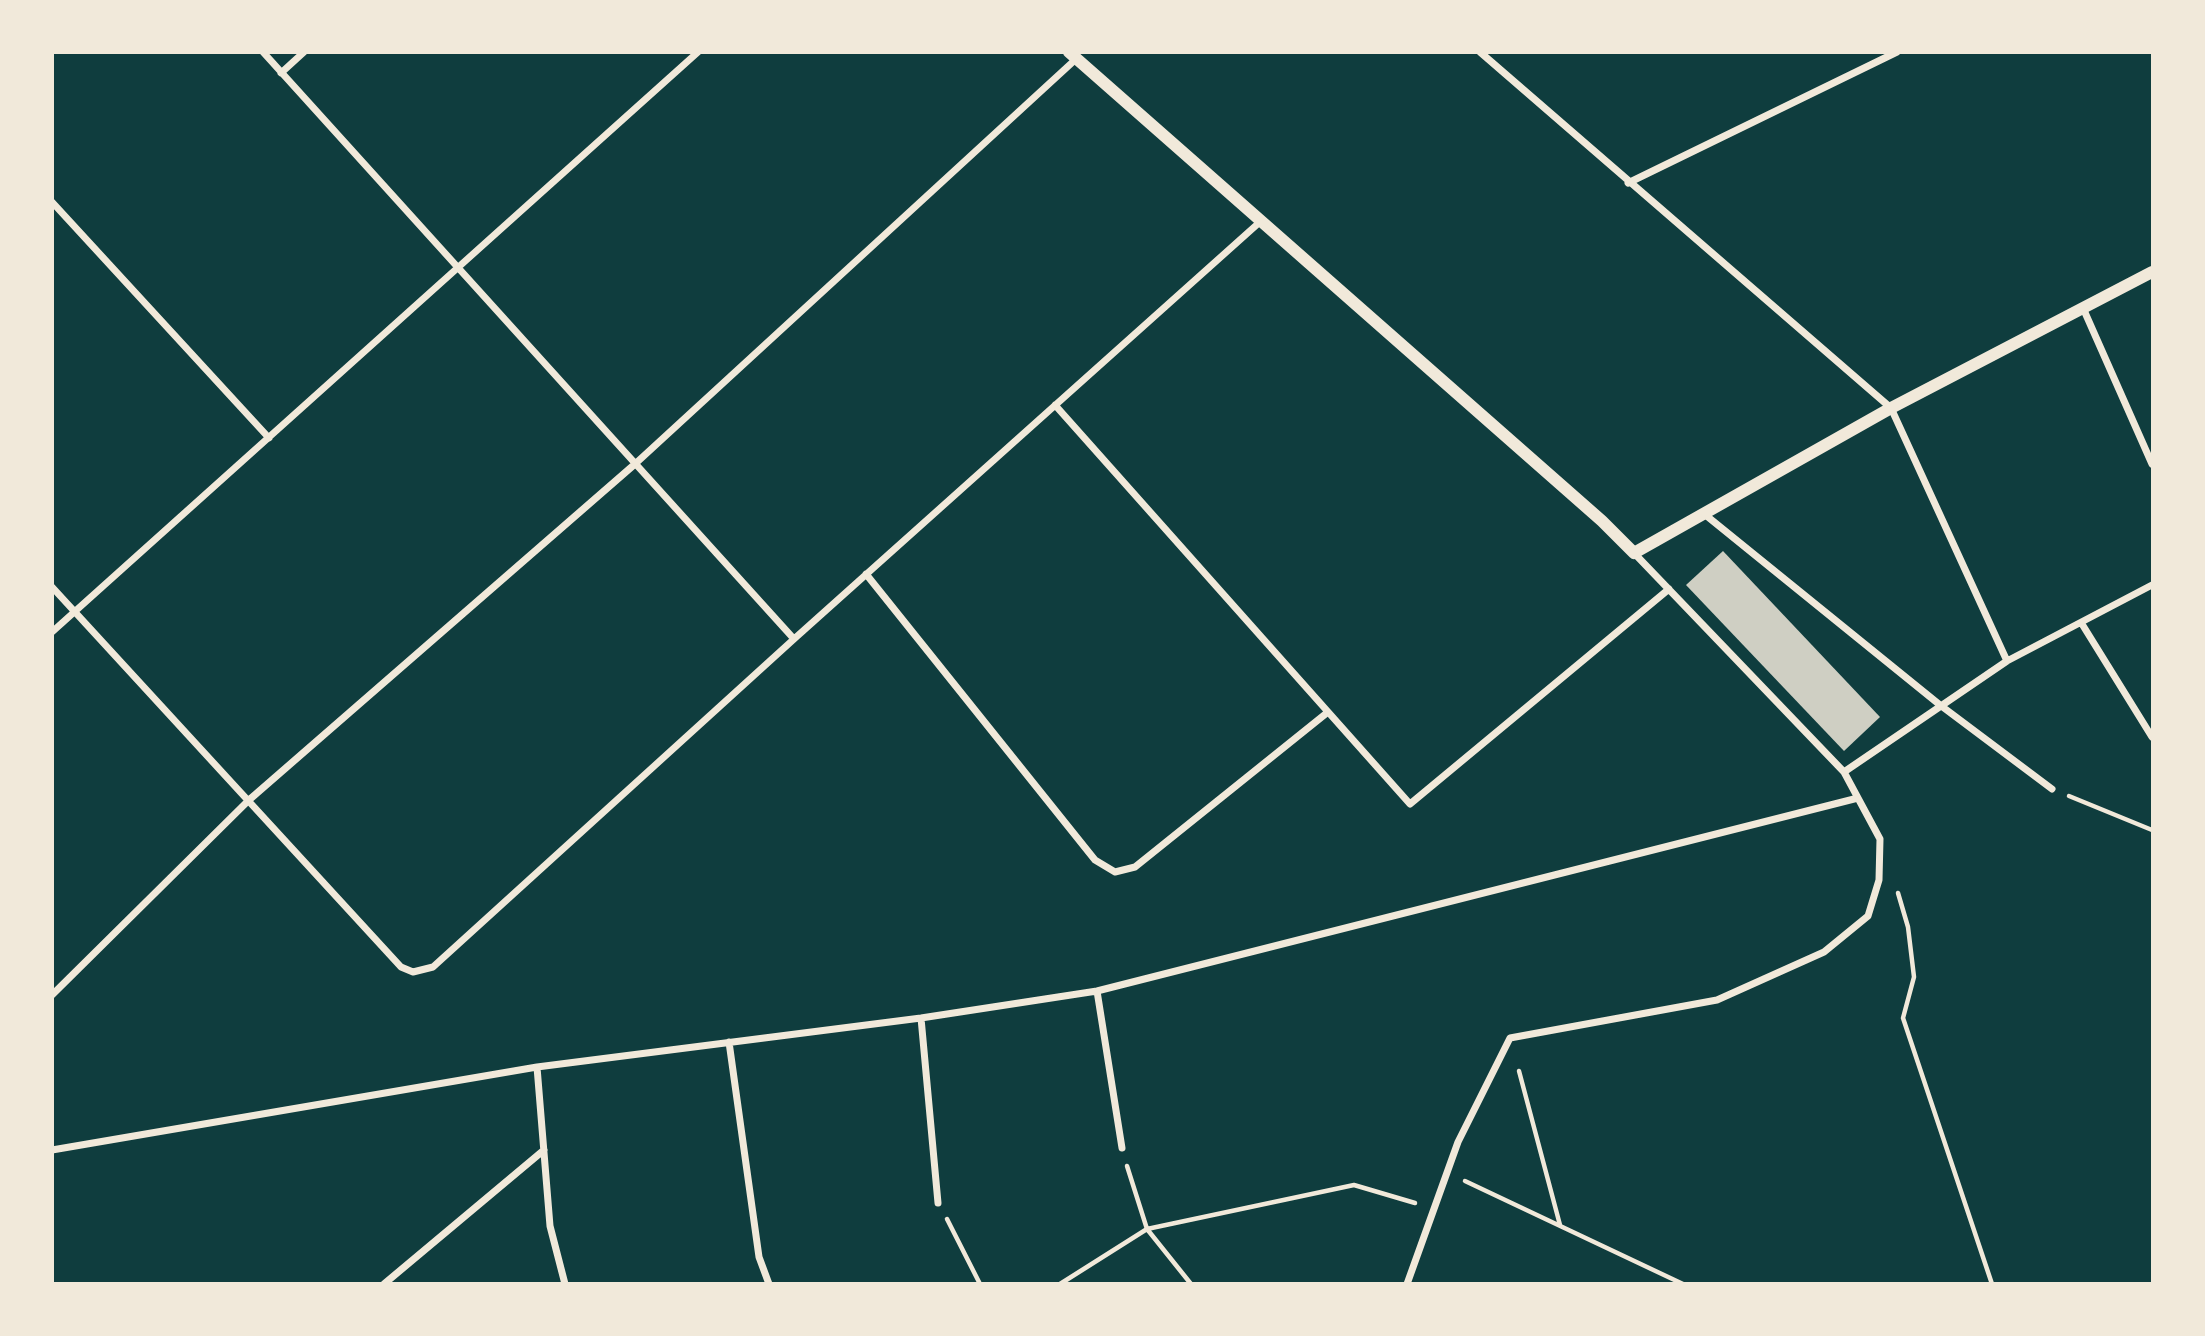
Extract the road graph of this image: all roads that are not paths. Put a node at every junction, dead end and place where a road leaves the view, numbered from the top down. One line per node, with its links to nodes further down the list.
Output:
1 (262, 52): 7 (street)
2 (304, 52): 7 (street)
3 (698, 52): 11 (street)
4 (1480, 52): 8 (street)
5 (1897, 52): 8 (street)
6 (1072, 56): 10 (street); 17 (street)
7 (281, 73): 11 (street)
8 (1628, 183): 15 (street)
9 (52, 202): 16 (street)
10 (1261, 222): 14 (street); 20 (street)
11 (458, 268): 16 (street); 17 (street)
12 (2152, 272): 13 (street)
13 (2083, 308): 15 (street); 18 (street)
14 (1055, 405): 21 (street); 31 (street)
15 (1891, 408): 19 (street); 29 (street)
16 (269, 438): 25 (street)
17 (635, 464): 28 (street); 36 (street)
18 (2152, 464)
19 (1703, 513): 20 (street); 30 (street)
20 (1634, 553): 24 (street)
21 (866, 574): 28 (street); 31 (street)
22 (2152, 585): 26 (street)
23 (52, 587): 25 (street)
24 (1669, 589): 31 (street); 33 (street)
25 (75, 612): 27 (street); 36 (street)
26 (2082, 624): 29 (street); 32 (street)
27 (52, 632)
28 (794, 639): 36 (street)
29 (2007, 661): 30 (street)
30 (1940, 705): 33 (street); 34 (street)
31 (1328, 712)
32 (2152, 737)
33 (1844, 772): 35 (street)
34 (2052, 789)
35 (1858, 798): 37 (street); 49 (street)
36 (249, 800): 38 (street)
37 (1097, 990): 39 (street); 42 (street)
38 (52, 995)
39 (922, 1018): 40 (street); 45 (street)
40 (729, 1042): 41 (street); 48 (street)
41 (537, 1067): 43 (street); 44 (street)
42 (1122, 1149)
43 (52, 1150)
44 (544, 1150): 46 (street); 47 (street)
45 (938, 1203)
46 (384, 1283)
47 (565, 1283)
48 (769, 1283)
49 (1407, 1283)

